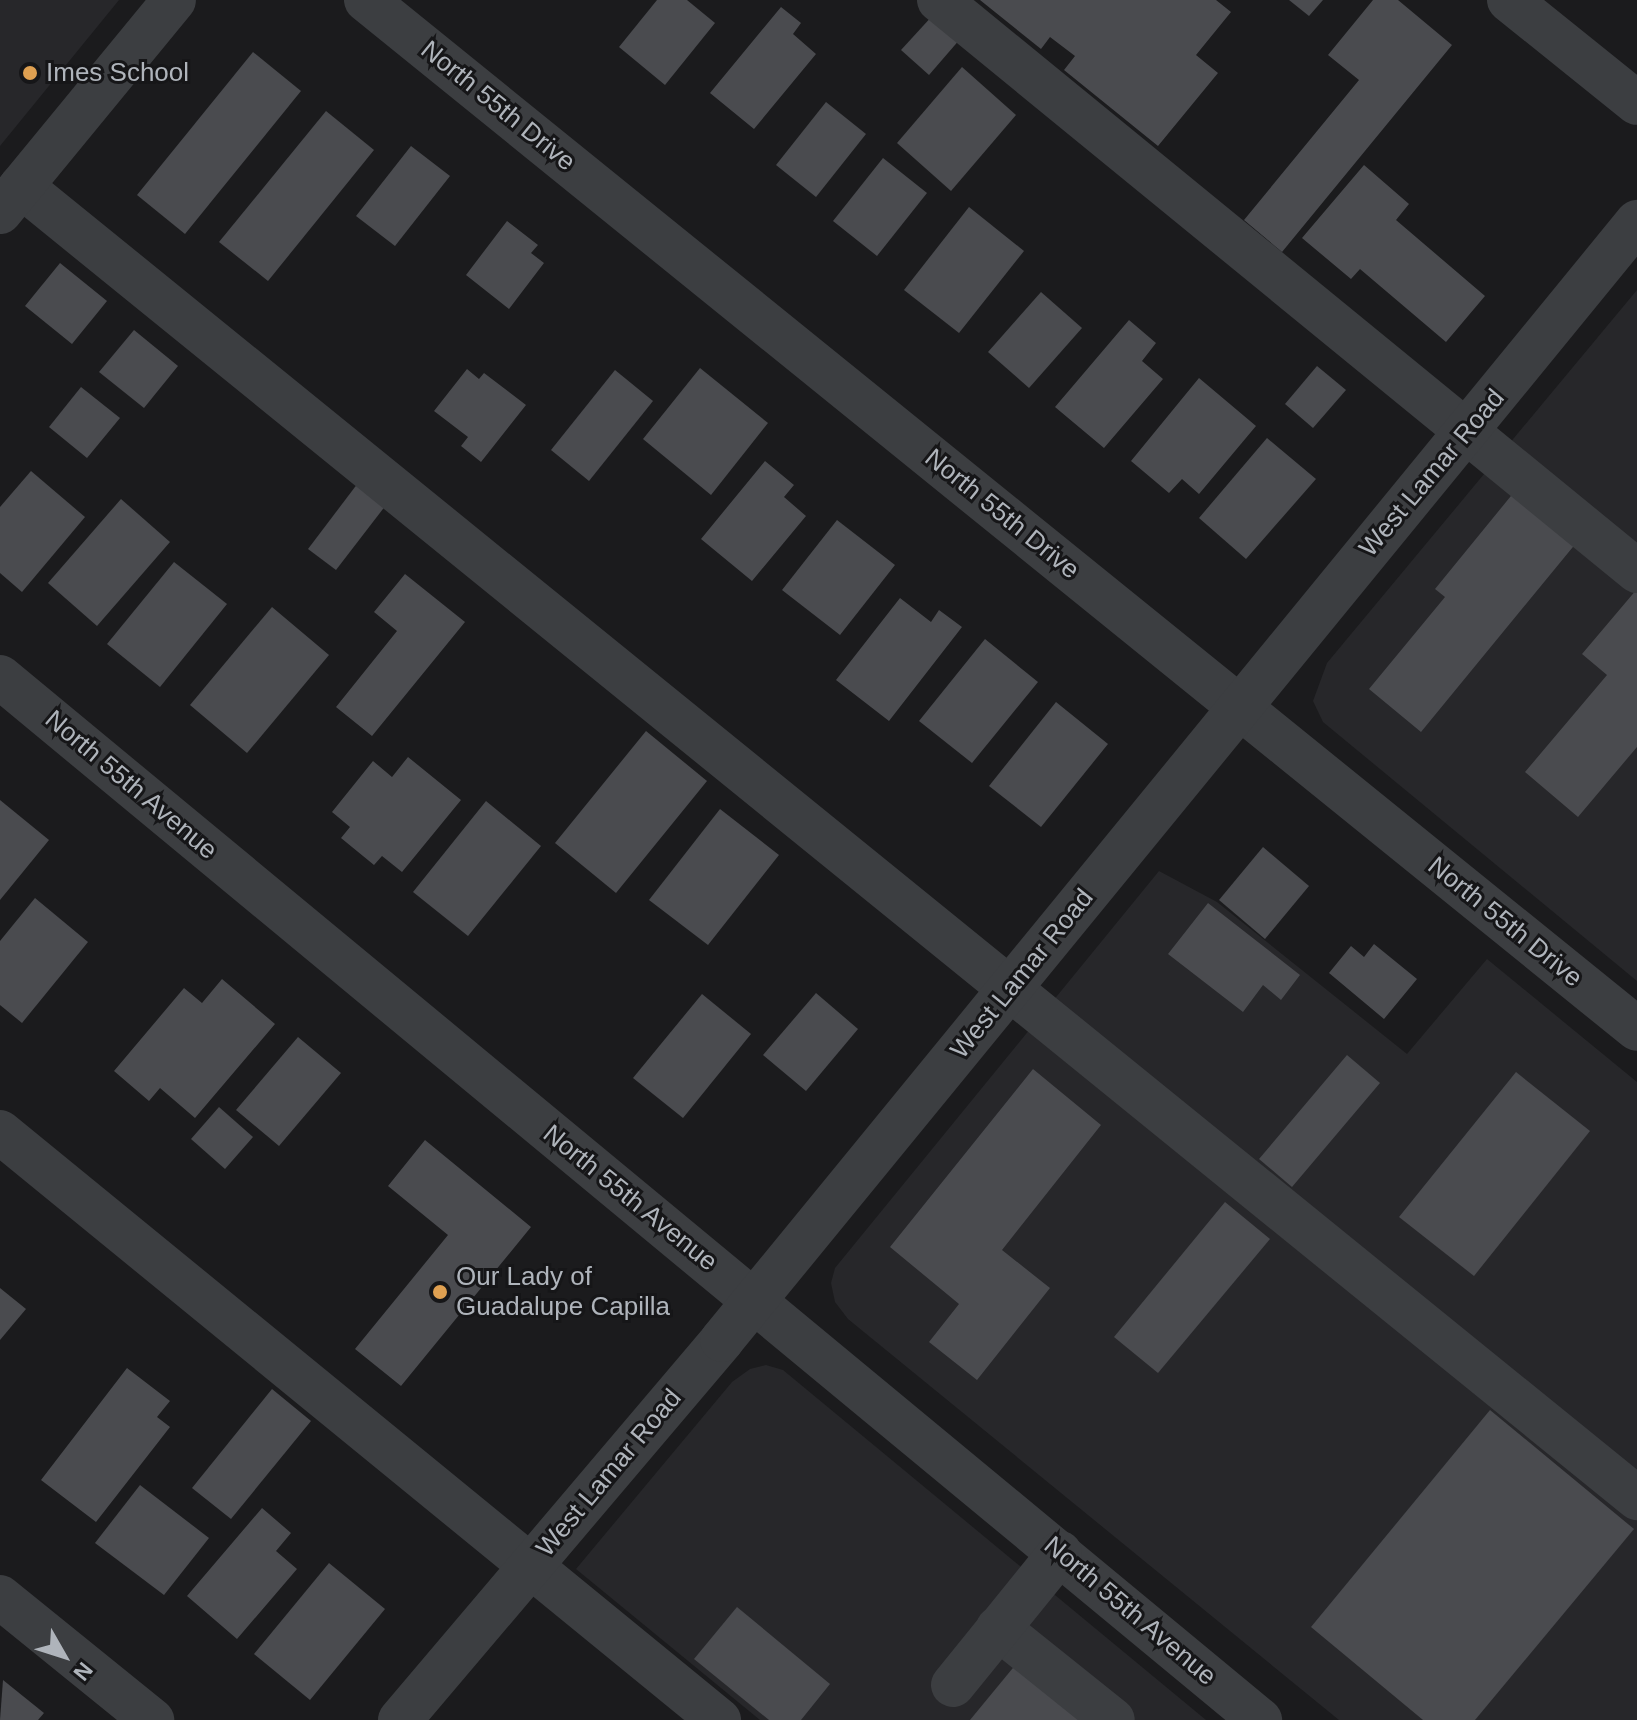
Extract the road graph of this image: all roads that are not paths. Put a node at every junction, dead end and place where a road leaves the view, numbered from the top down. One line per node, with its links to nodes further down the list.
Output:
1 (174, 0): 6 (street)
2 (366, 0): 11 (street, North 55th Drive)
3 (939, 0): 8 (street)
4 (1509, 0): 5 (street)
5 (1637, 103)
6 (11, 199): 12 (street)
7 (1637, 222): 8 (street, West Lamar Road)
8 (1467, 432): 9 (street); 11 (street, West Lamar Road)
9 (1637, 571)
10 (0, 677): 15 (street, North 55th Avenue)
11 (1238, 706): 12 (street, West Lamar Road); 13 (street, North 55th Drive)
12 (1012, 986): 15 (street, West Lamar Road); 16 (street)
13 (1637, 1029)
14 (0, 1132): 18 (street)
15 (754, 1301): 17 (street, North 55th Avenue); 18 (street, West Lamar Road)
16 (1637, 1498)
17 (1060, 1553): 20 (street); 22 (street, North 55th Avenue)
18 (530, 1566): 24 (street, West Lamar Road); 25 (street)
19 (0, 1597): 23 (street)
20 (998, 1628): 21 (street); 26 (street)
21 (953, 1685)
22 (1246, 1715)
23 (152, 1720)
24 (400, 1720)
25 (719, 1720)
26 (1113, 1720)

